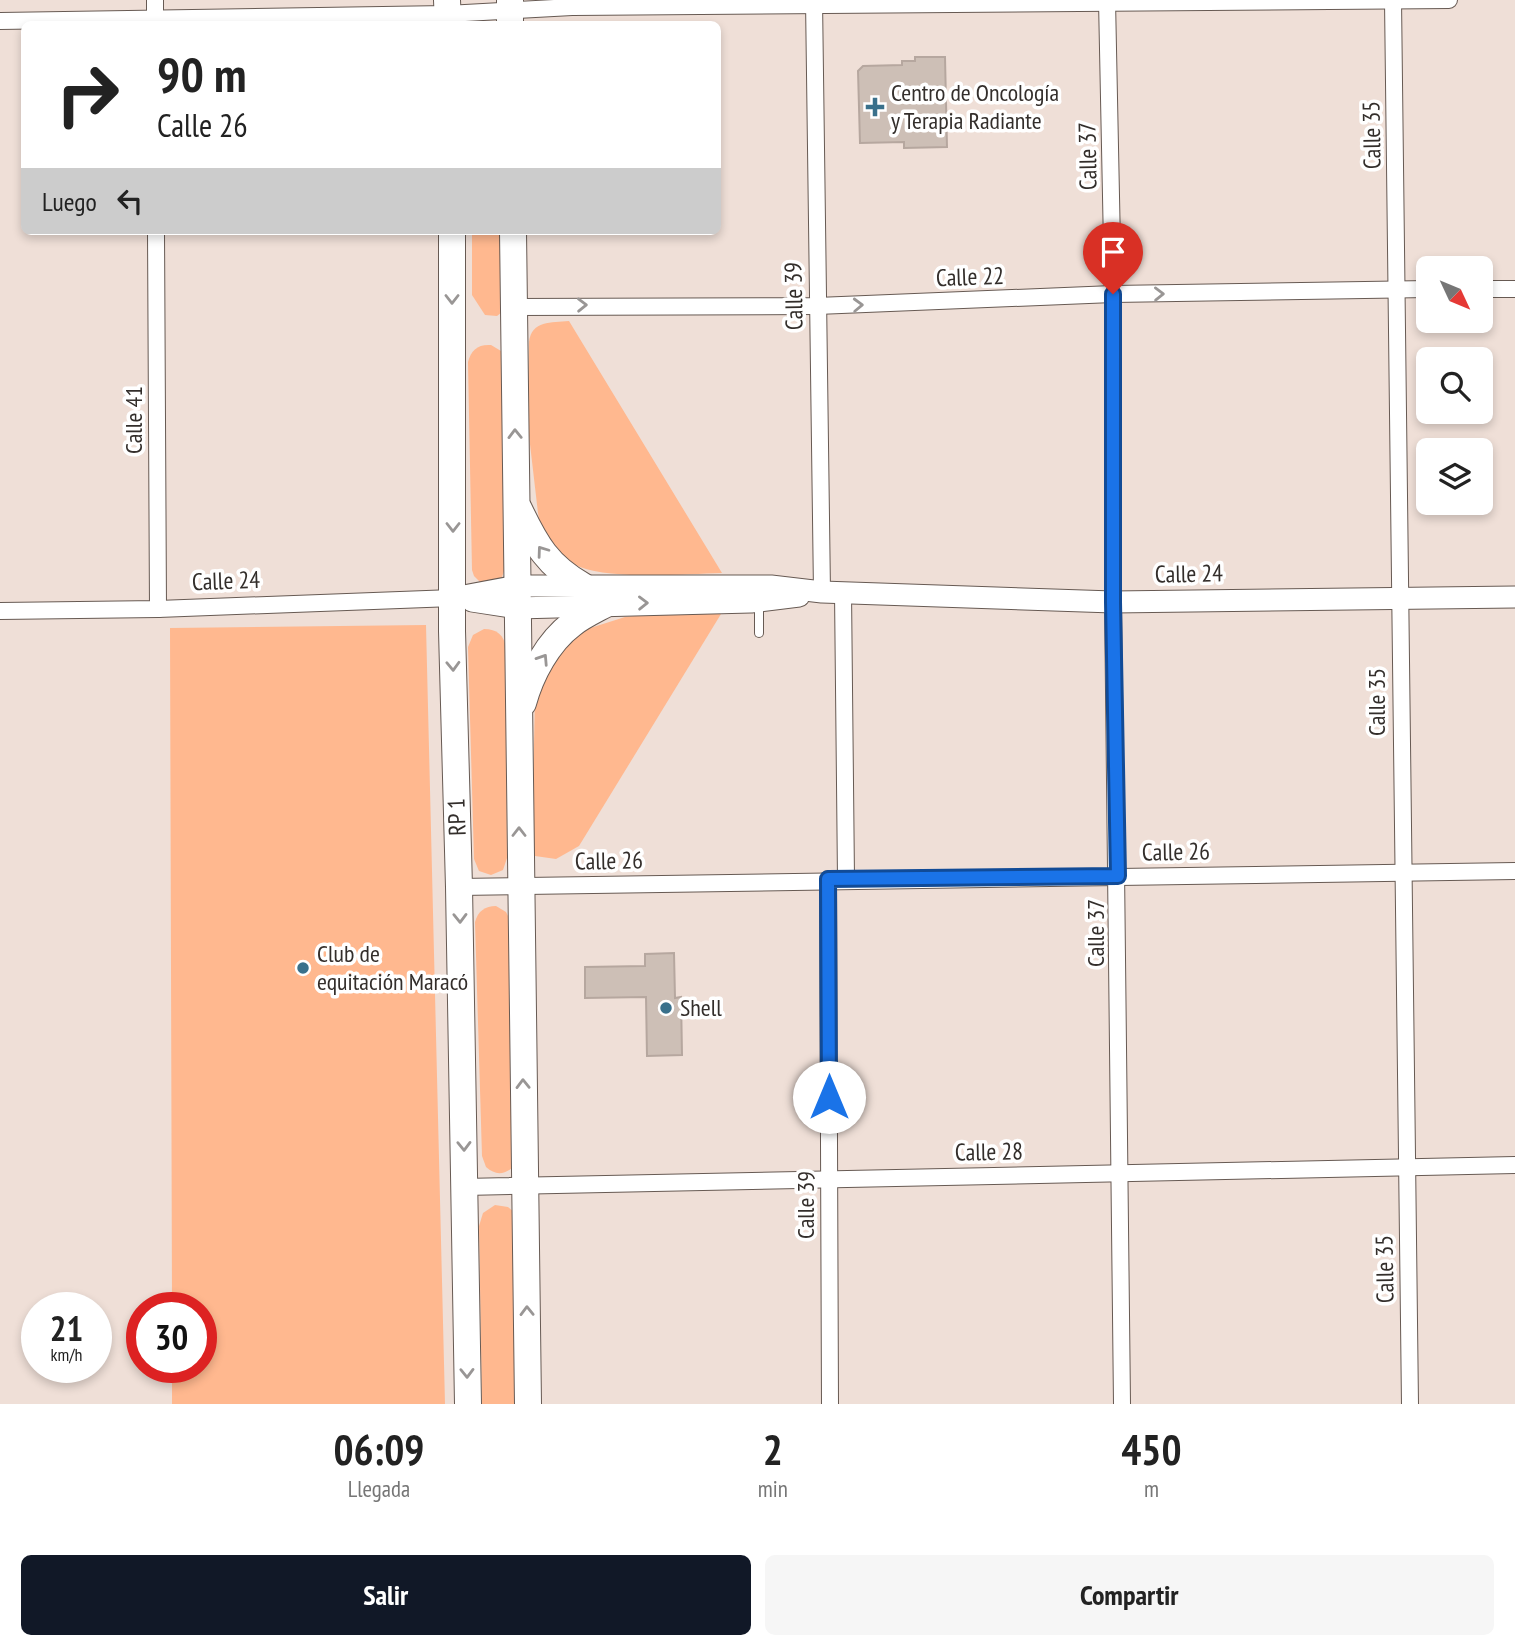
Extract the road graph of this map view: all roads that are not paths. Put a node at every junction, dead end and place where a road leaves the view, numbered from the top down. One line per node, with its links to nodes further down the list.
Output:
1 (155, 0): 12 (street)
2 (1393, 0): 3 (street); 5 (street); 16 (street, Calle 35)
3 (1449, 0)
4 (1107, 1): 5 (street); 7 (street); 20 (street, Calle 37)
5 (1256, 2)
6 (712, 3): 7 (street); 8 (street)
7 (814, 3): 21 (street, Calle 39)
8 (572, 4): 9 (street)
9 (510, 12): 10 (street)
10 (447, 13): 12 (street)
11 (0, 21): 12 (street)
12 (155, 21)
13 (156, 235): 34 (street, Calle 41)
14 (452, 235): 29 (main road, RP 1, one-way to 29)
15 (513, 235): 22 (main road)
16 (1396, 289): 17 (street, Calle 22); 20 (street, Calle 22, one-way to 16); 30 (street, Calle 35)
17 (1416, 289)
18 (1493, 289): 19 (street)
19 (1515, 289)
20 (1113, 294): 21 (street, Calle 22, one-way to 20); 32 (street, Calle 37)
21 (817, 306): 22 (street, Calle 22, one-way to 21); 25 (street, Calle 39)
22 (514, 307): 23 (main road, one-way to 22)
23 (516, 502): 24 (main road, one-way to 23); 27 (main road)
24 (583, 586): 25 (street, Calle 24); 27 (street, Calle 24)
25 (821, 592): 26 (street, Calle 24); 31 (street, Calle 24)
26 (843, 592): 32 (street, Calle 24); 42 (street)
27 (517, 597): 29 (street, Calle 24); 33 (street, Calle 24); 37 (main road)
28 (1515, 597): 30 (street, Calle 24)
29 (453, 598): 34 (street, Calle 24); 44 (main road, RP 1, one-way to 44)
30 (1399, 598): 32 (street, Calle 24); 38 (street, Calle 35)
31 (758, 602): 33 (street, Calle 24, one-way to 31); 36 (lane)
32 (1113, 602): 40 (street, Calle 37)
33 (606, 604): 37 (main road, one-way to 33)
34 (158, 609): 35 (street, Calle 24)
35 (0, 611)
36 (759, 633)
37 (519, 722): 43 (main road, one-way to 37)
38 (1402, 871): 39 (street, Calle 26); 40 (street, Calle 26); 46 (street, Calle 35)
39 (1515, 871)
40 (1118, 876): 42 (street, Calle 26); 47 (street, Calle 37)
41 (828, 879): 42 (street, Calle 26); 43 (street, Calle 26); 48 (street, Calle 39)
42 (846, 879)
43 (519, 886): 44 (street, Calle 26); 49 (main road, one-way to 43)
44 (459, 887): 50 (main road, RP 1, one-way to 50)
45 (1515, 1165): 46 (street, Calle 28)
46 (1407, 1168): 47 (street, Calle 28); 55 (street, Calle 35)
47 (1120, 1172): 48 (street, Calle 28); 54 (street, Calle 37)
48 (829, 1178): 49 (street, Calle 28); 53 (street, Calle 39)
49 (525, 1186): 50 (street, Calle 28); 52 (main road, one-way to 49)
50 (464, 1187): 51 (main road, RP 1, one-way to 51)
51 (468, 1404)
52 (528, 1404)
53 (830, 1404)
54 (1122, 1404)
55 (1410, 1404)

